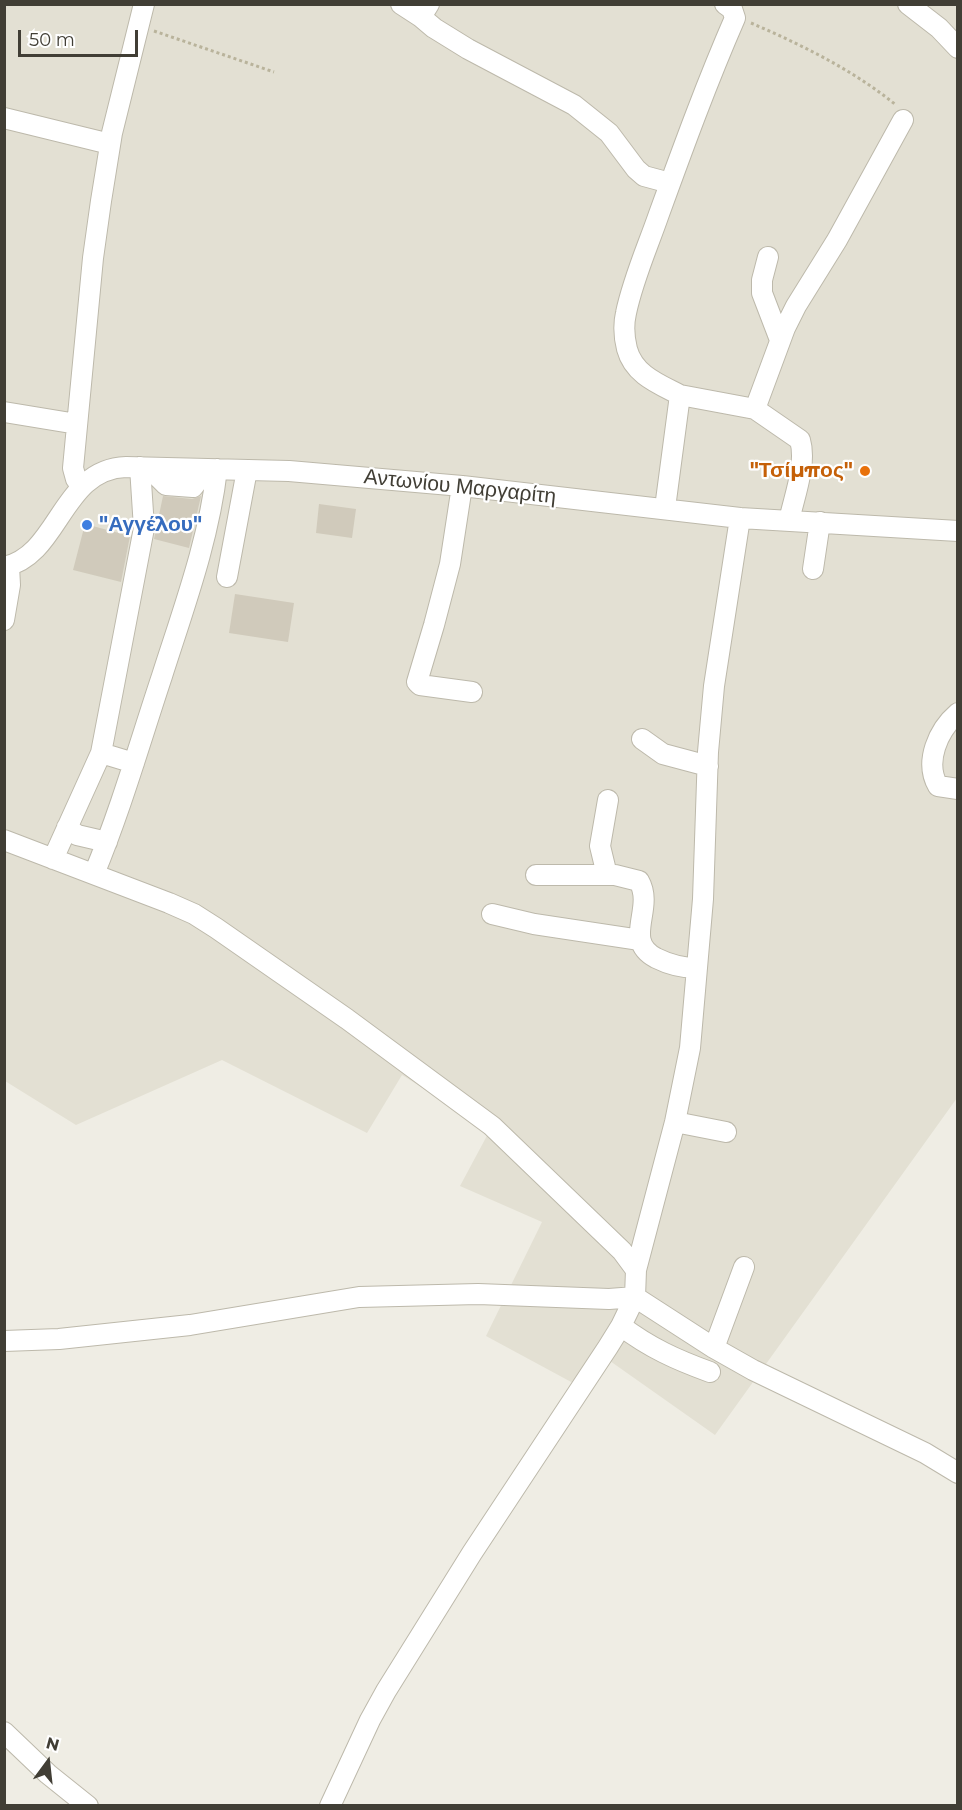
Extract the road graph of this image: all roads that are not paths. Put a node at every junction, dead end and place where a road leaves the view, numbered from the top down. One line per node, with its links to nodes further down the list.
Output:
1 (144, 4): 9 (street)
2 (401, 4): 4 (street)
3 (908, 4): 6 (street)
4 (425, 11): 10 (street)
5 (730, 11): 10 (street)
6 (957, 48)
7 (4, 118): 9 (street)
8 (903, 120): 12 (street)
9 (110, 144): 16 (street)
10 (670, 183): 13 (street)
11 (768, 257): 12 (street)
12 (780, 340): 14 (street)
13 (680, 395): 14 (street); 22 (street)
14 (755, 409): 24 (street)
15 (4, 412): 16 (street)
16 (77, 424): 21 (street)
17 (148, 470): 19 (street, Αντωνίου Μαργαρίτη); 21 (street, Αντωνίου Μαργαρίτη); 34 (street)
18 (247, 470): 19 (street, Αντωνίου Μαργαρίτη); 20 (street, Αντωνίου Μαργαρίτη); 29 (street)
19 (209, 473): 35 (street)
20 (462, 486): 22 (street, Αντωνίου Μαργαρίτη); 31 (street)
21 (82, 487): 27 (street, Αντωνίου Μαργαρίτη)
22 (665, 508): 23 (street, Αντωνίου Μαργαρίτη)
23 (740, 518): 24 (street, Αντωνίου Μαργαρίτη); 36 (street)
24 (789, 521): 25 (street, Αντωνίου Μαργαρίτη)
25 (819, 522): 26 (street, Αντωνίου Μαργαρίτη); 28 (street)
26 (957, 531)
27 (7, 567): 30 (street)
28 (813, 569)
29 (227, 577)
30 (4, 620)
31 (472, 692)
32 (957, 713): 37 (street)
33 (642, 739): 36 (street)
34 (101, 753): 35 (street); 39 (street)
35 (134, 763): 41 (street)
36 (708, 766): 48 (street)
37 (957, 789)
38 (608, 800): 44 (street)
39 (67, 827): 41 (street); 42 (street)
40 (4, 840): 42 (street)
41 (107, 842): 43 (street)
42 (53, 859): 43 (street)
43 (94, 874): 52 (street)
44 (607, 875): 45 (street); 47 (street)
45 (536, 876)
46 (492, 914): 47 (street)
47 (640, 940): 48 (street)
48 (697, 968): 49 (street)
49 (675, 1122): 50 (street); 52 (street)
50 (726, 1131)
51 (744, 1267): 56 (street)
52 (636, 1270): 53 (street)
53 (635, 1297): 54 (street); 55 (street); 56 (street)
54 (621, 1326): 57 (street); 61 (street)
55 (4, 1341)
56 (714, 1348): 58 (street)
57 (710, 1372)
58 (957, 1473)
59 (4, 1732): 60 (street)
60 (88, 1806)
61 (330, 1806)

